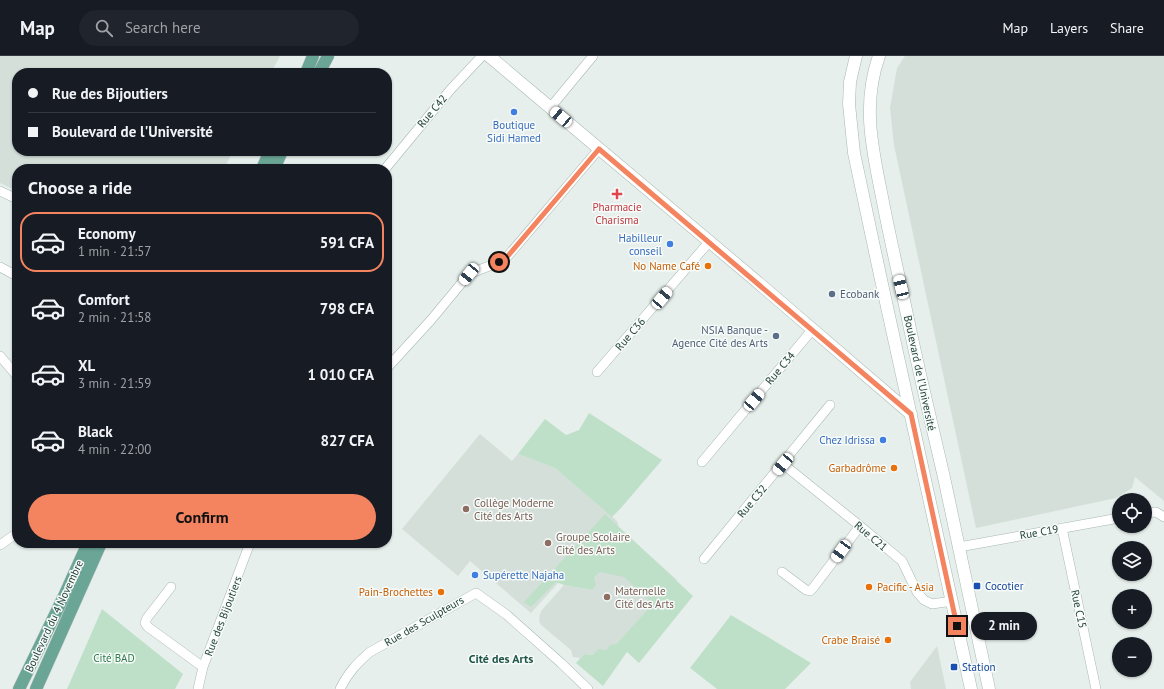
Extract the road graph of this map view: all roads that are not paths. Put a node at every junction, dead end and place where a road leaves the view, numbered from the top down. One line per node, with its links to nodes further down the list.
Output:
1 (314, 56): 8 (main road)
2 (328, 56): 9 (main road)
3 (482, 56): 12 (street, Rue C42)
4 (489, 56): 10 (street)
5 (593, 56): 10 (street)
6 (856, 56): 25 (street, Boulevard de l'Université)
7 (879, 56): 24 (street, Boulevard de l'Université)
8 (308, 68)
9 (322, 68)
10 (550, 108): 11 (street)
11 (599, 149): 15 (street); 20 (street)
12 (389, 164)
13 (0, 191): 14 (street)
14 (12, 197)
15 (709, 242): 18 (street); 22 (street, Rue C36)
16 (0, 267): 17 (street)
17 (12, 273)
18 (812, 330): 25 (street); 26 (street, Rue C34)
19 (0, 356): 21 (street)
20 (392, 363)
21 (12, 370)
22 (597, 372)
23 (830, 405): 27 (street, Rue C32)
24 (928, 410): 25 (street); 35 (street, Boulevard de l'Université)
25 (911, 414): 42 (street, Boulevard de l'Université)
26 (702, 462)
27 (783, 464): 31 (street, Rue C21); 39 (street, Rue C32)
28 (1152, 512): 29 (street)
29 (1164, 517)
30 (1112, 519): 32 (street, Rue C19)
31 (860, 526): 40 (street); 42 (street, Rue C21)
32 (1062, 528): 35 (street, Rue C19); 51 (street, Rue C15)
33 (12, 537): 34 (street)
34 (0, 545)
35 (958, 547): 50 (street, Boulevard de l'Université)
36 (86, 548): 44 (main road, Boulevard du 4 Novembre)
37 (99, 548): 45 (main road, Boulevard du 4 Novembre)
38 (248, 548): 43 (street, Rue des Bijoutiers)
39 (704, 559)
40 (782, 572)
41 (171, 587): 43 (street)
42 (952, 600): 49 (street, Boulevard de l'Université)
43 (203, 667): 46 (street, Rue des Bijoutiers)
44 (19, 689)
45 (36, 689)
46 (198, 689)
47 (340, 689): 48 (street, Rue des Sculpteurs)
48 (588, 689)
49 (971, 689)
50 (989, 689)
51 (1096, 689)

